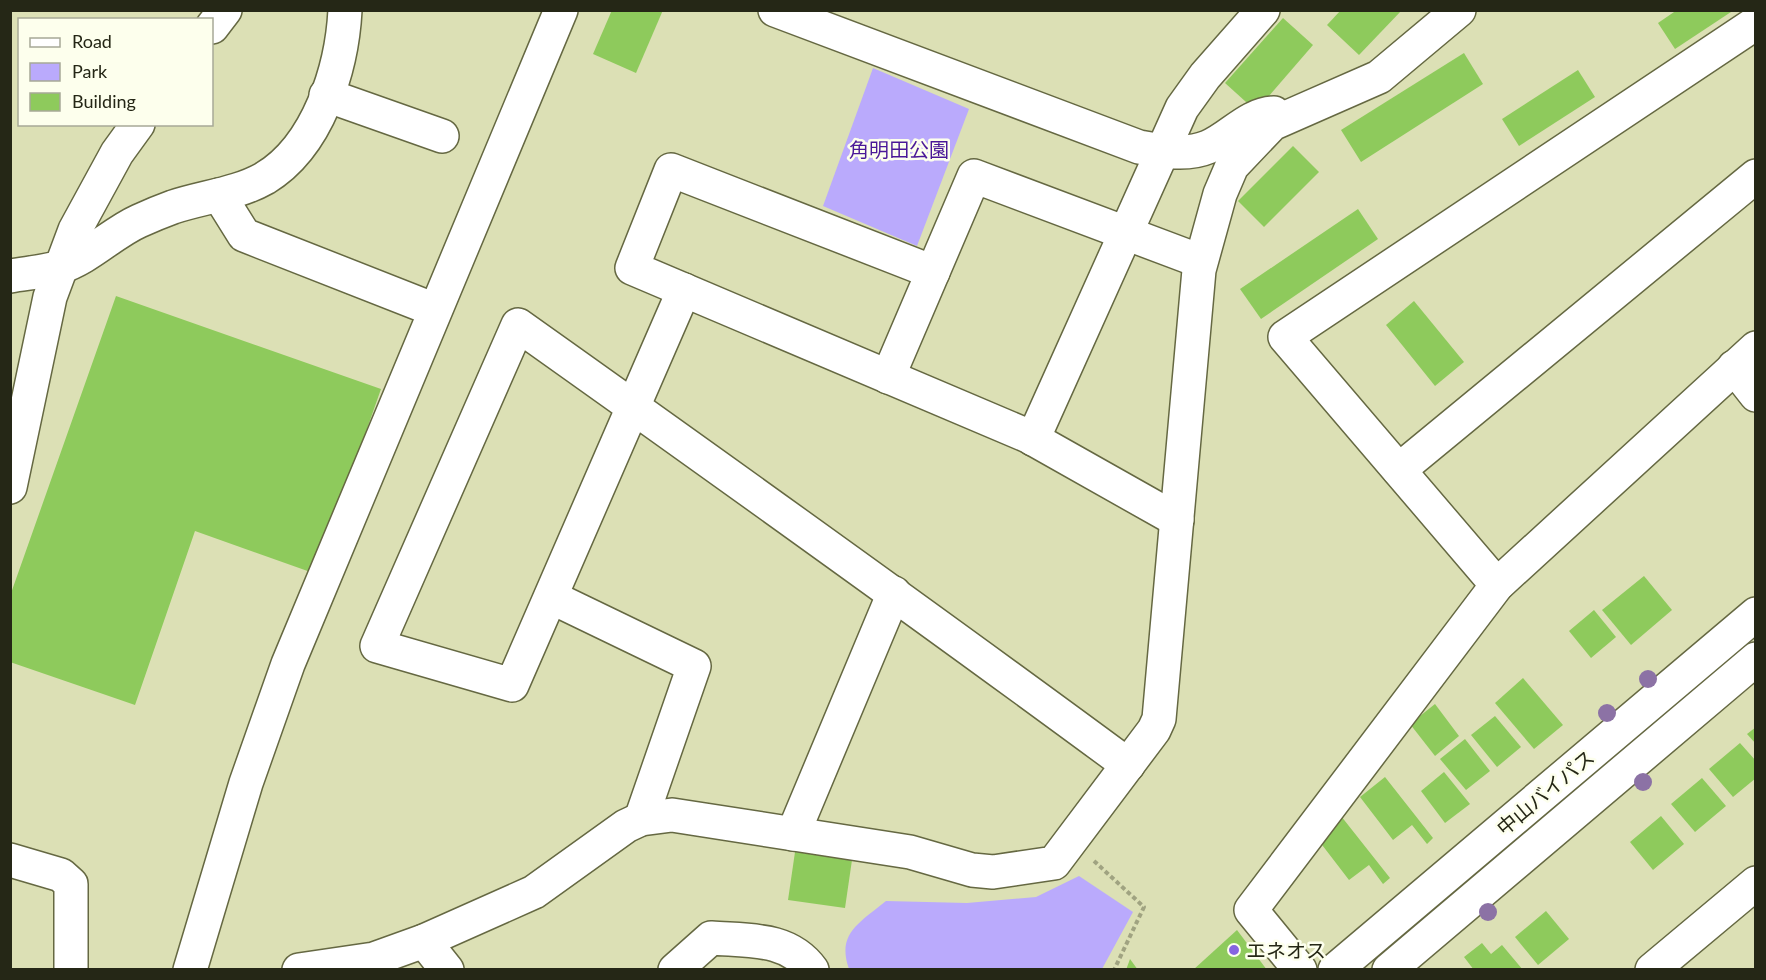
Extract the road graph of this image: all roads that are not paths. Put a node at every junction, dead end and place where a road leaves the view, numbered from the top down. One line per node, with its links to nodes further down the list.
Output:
1 (225, 10): 8 (street)
2 (345, 10): 9 (street)
3 (561, 10): 22 (street)
4 (775, 10): 13 (street)
5 (1460, 10): 10 (street)
6 (1254, 15): 13 (street)
7 (1755, 23): 28 (street)
8 (213, 26)
9 (326, 95): 12 (street); 15 (street)
10 (1299, 112): 13 (street); 17 (street)
11 (137, 126): 18 (street)
12 (442, 136)
13 (1162, 151): 16 (street)
14 (1755, 176): 28 (street)
15 (219, 195): 18 (street); 22 (street)
16 (1126, 233): 17 (street); 19 (street); 27 (street)
17 (1200, 261): 30 (street)
18 (61, 267): 20 (street); 29 (street)
19 (933, 272): 21 (street); 24 (street)
20 (10, 276)
21 (684, 290): 24 (street); 26 (street)
22 (435, 310): 43 (street)
23 (1745, 357): 25 (street); 31 (street)
24 (888, 377): 27 (street)
25 (1755, 395)
26 (633, 407): 32 (street); 33 (street); 33 (street)
27 (1033, 439): 30 (street)
28 (1399, 470): 31 (street)
29 (10, 487)
30 (1177, 520): 36 (street)
31 (1497, 585): 48 (street)
32 (894, 593): 36 (street); 38 (street)
33 (550, 597): 37 (street)
34 (1755, 614): 49 (street, 中山バイパス)
35 (1755, 659): 50 (street, 中山バイパス)
36 (1128, 765): 38 (street)
37 (640, 819): 38 (street); 41 (street)
38 (793, 834)
39 (10, 860): 42 (street)
40 (1755, 883): 51 (street)
41 (424, 941): 44 (street); 45 (street)
42 (71, 969)
43 (190, 969)
44 (299, 969)
45 (447, 969)
46 (675, 969): 47 (street)
47 (812, 969)
48 (1300, 969)
49 (1335, 969)
50 (1389, 969)
51 (1652, 969)

